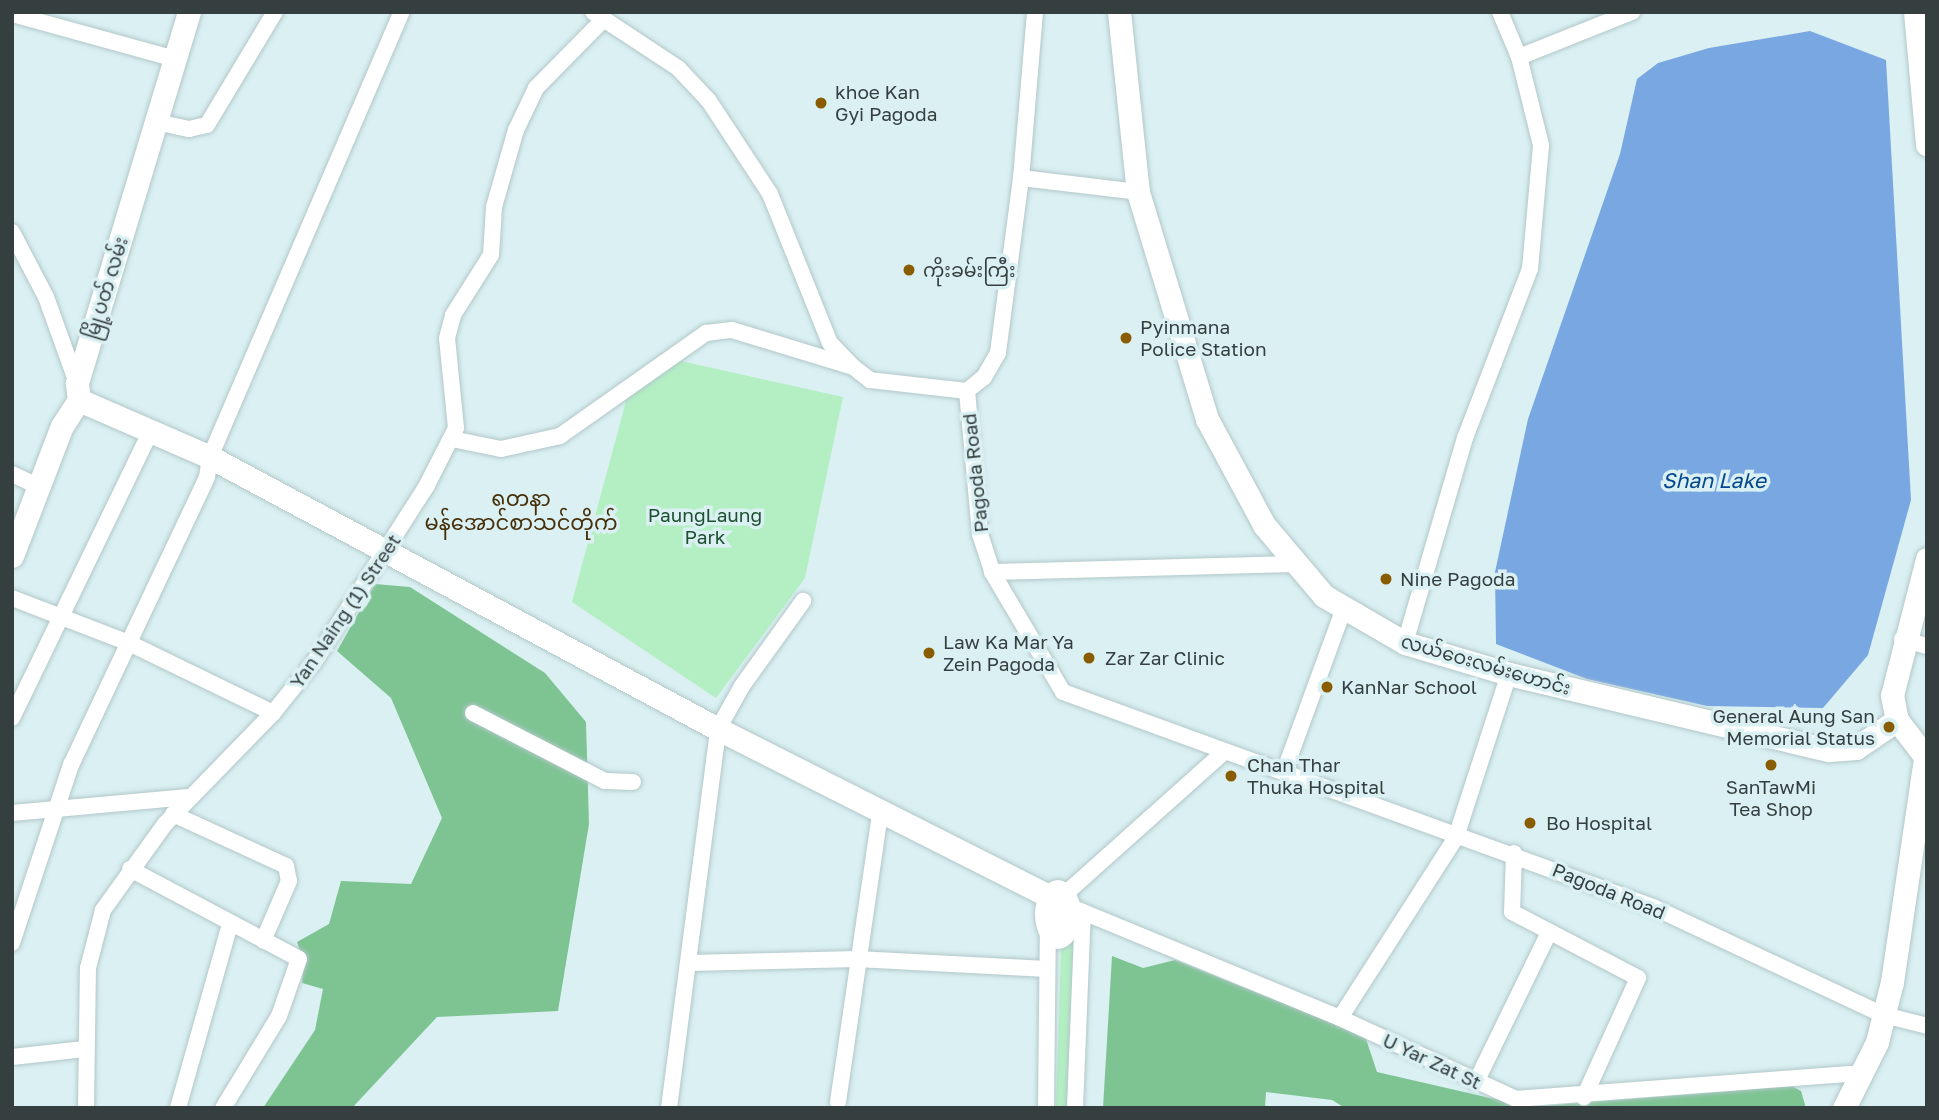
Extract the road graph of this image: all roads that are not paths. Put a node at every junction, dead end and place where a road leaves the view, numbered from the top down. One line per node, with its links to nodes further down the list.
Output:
1 (189, 12): 12 (street, မြို့ပတ် လမ်း)
2 (275, 12): 13 (street)
3 (402, 12): 23 (street)
4 (1035, 12): 15 (street, Pagoda Road)
5 (1119, 12): 16 (street, လယ်ဝေးလမ်းဟောင်း)
6 (1500, 12): 11 (street)
7 (1632, 12): 11 (street)
8 (1915, 12): 14 (street)
9 (12, 14): 12 (street)
10 (598, 16): 18 (street); 22 (street, Yan Naing (1) Street)
11 (1520, 57): 37 (street)
12 (175, 59): 13 (street, မြို့ပတ် လမ်း)
13 (156, 122): 20 (street, မြို့ပတ် လမ်း)
14 (1927, 144)
15 (1021, 178): 16 (street); 19 (street, Pagoda Road)
16 (1138, 192): 29 (street, လယ်ဝေးလမ်းဟောင်း)
17 (12, 232): 20 (street)
18 (852, 366): 19 (street); 22 (street)
19 (967, 391): 30 (street, Pagoda Road)
20 (78, 392): 21 (street); 25 (street, မြို့ပတ် လမ်း)
21 (150, 432): 23 (street); 34 (street)
22 (452, 439): 26 (street, Yan Naing (1) Street)
23 (209, 457): 26 (street); 36 (street)
24 (12, 474): 25 (street)
25 (42, 488): 27 (street, မြို့ပတ် လမ်း)
26 (387, 552): 40 (street, Yan Naing (1) Street); 44 (street)
27 (12, 556)
28 (1927, 559): 35 (street)
29 (1295, 564): 30 (street); 33 (street, လယ်ဝေးလမ်းဟောင်း)
30 (992, 572): 45 (street, Pagoda Road)
31 (12, 598): 34 (street)
32 (803, 601): 44 (street)
33 (1343, 611): 37 (street, လယ်ဝေးလမ်းဟောင်း); 47 (street)
34 (61, 620): 36 (street); 42 (street)
35 (1902, 639): 38 (street); 43 (street)
36 (129, 643): 40 (street); 50 (street)
37 (1405, 643): 39 (street, လယ်ဝေးလမ်းဟောင်း)
38 (1927, 646)
39 (1509, 674): 43 (street, လယ်ဝေးလမ်းဟောင်း); 54 (street)
40 (273, 713): 49 (street, Yan Naing (1) Street)
41 (473, 713): 48 (street)
42 (12, 718)
43 (1897, 720): 46 (street)
44 (718, 729): 52 (street); 63 (street)
45 (1223, 752): 47 (street, Pagoda Road); 57 (street)
46 (1926, 759): 65 (street)
47 (1284, 772): 54 (street, Pagoda Road)
48 (633, 782)
49 (188, 797): 50 (street); 53 (street, Yan Naing (1) Street)
50 (56, 812): 51 (street); 61 (street)
51 (12, 813)
52 (880, 813): 57 (street); 62 (street)
53 (173, 814): 56 (street, Yan Naing (1) Street); 60 (street)
54 (1455, 837): 55 (street, Pagoda Road); 66 (street)
55 (1514, 853): 59 (street); 65 (street, Pagoda Road)
56 (130, 869): 58 (street); 68 (street, Yan Naing (1) Street)
57 (1061, 903): 64 (street); 66 (street, U Yar Zat St); 79 (street)
58 (230, 924): 60 (street); 75 (street)
59 (1549, 932): 71 (street); 72 (street)
60 (263, 941): 76 (street)
61 (12, 943)
62 (857, 959): 63 (street); 64 (street); 73 (street)
63 (689, 963): 77 (street)
64 (1047, 969): 78 (street)
65 (1884, 1015): 67 (street, Pagoda Road); 70 (street)
66 (1340, 1018): 71 (street, U Yar Zat St)
67 (1927, 1026)
68 (85, 1049): 69 (street); 74 (street, Yan Naing (1) Street)
69 (12, 1057)
70 (1862, 1073): 72 (street, U Yar Zat St); 80 (street)
71 (1476, 1082): 72 (street, U Yar Zat St)
72 (1584, 1097)
73 (838, 1102)
74 (86, 1108)
75 (178, 1108)
76 (223, 1108)
77 (669, 1108)
78 (1046, 1108)
79 (1075, 1108)
80 (1844, 1108)

